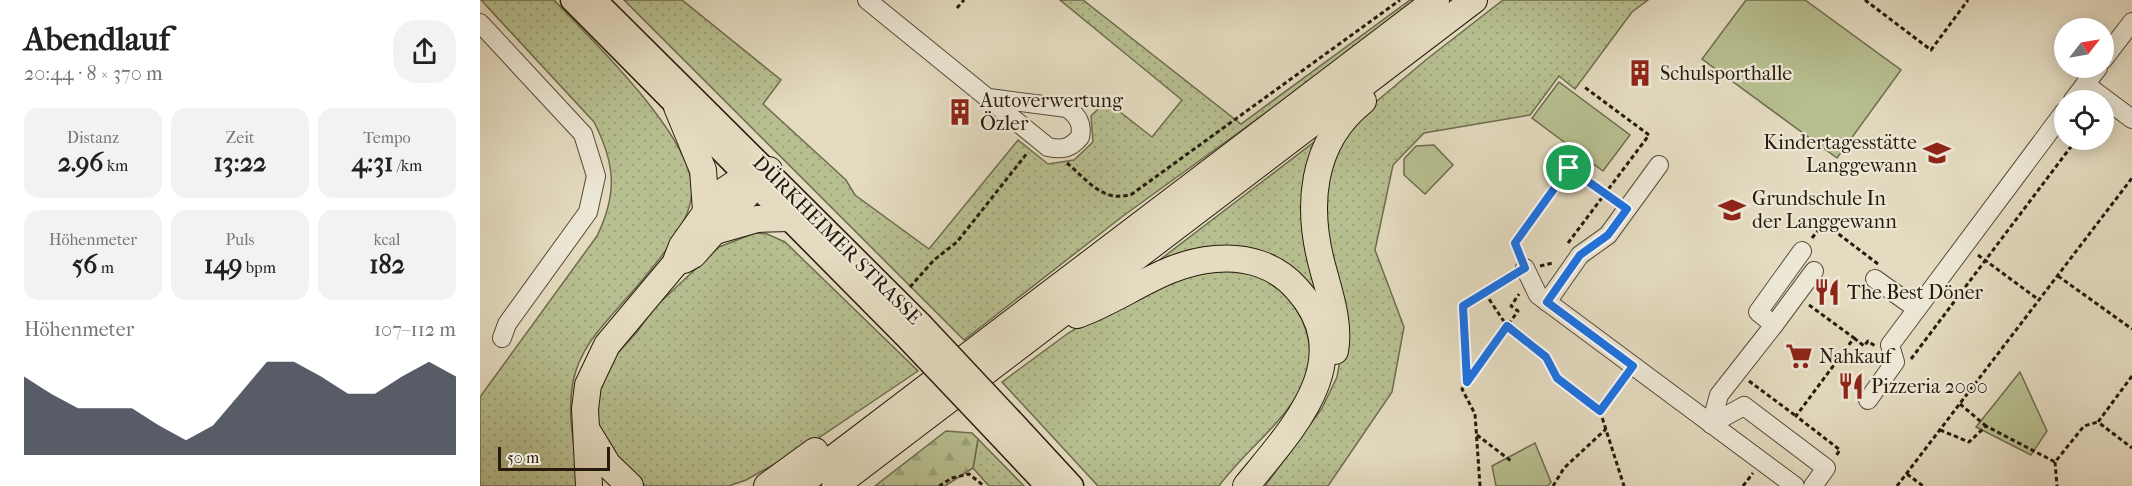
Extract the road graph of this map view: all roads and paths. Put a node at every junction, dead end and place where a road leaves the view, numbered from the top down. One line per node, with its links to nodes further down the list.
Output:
1 (572, 0): 20 (main road, DÜRKHEIMER STRASSE)
2 (595, 0): 26 (main road, DÜRKHEIMER STRASSE)
3 (867, 0): 19 (street)
4 (964, 0): 10 (path)
5 (1400, 0): 23 (path)
6 (1436, 0): 59 (highway)
7 (1474, 0): 14 (highway)
8 (1865, 0): 9 (path)
9 (1968, 0)
10 (957, 8)
11 (2132, 22): 13 (street)
12 (481, 24): 52 (street)
13 (2114, 46)
14 (1404, 53): 48 (highway); 86 (highway)
15 (2090, 78): 16 (street)
16 (2085, 84): 18 (street); 21 (street)
17 (1583, 86): 28 (path)
18 (2080, 90)
19 (989, 98): 23 (street); 23 (street)
20 (677, 107): 26 (main road, DÜRKHEIMER STRASSE); 31 (highway)
21 (2132, 119)
22 (2054, 125): 32 (street)
23 (1043, 143): 41 (path)
24 (2068, 150): 36 (path)
25 (1659, 165): 29 (street)
26 (757, 177): 30 (main road, DÜRKHEIMER STRASSE); 31 (highway); 50 (main road, DÜRKHEIMER STRASSE)
27 (2132, 178): 39 (path)
28 (1605, 193): 29 (path); 33 (path); 38 (path)
29 (1627, 209): 45 (street)
30 (789, 218): 31 (highway); 50 (main road, DÜRKHEIMER STRASSE)
31 (711, 221): 69 (highway)
32 (1965, 245): 36 (path); 46 (street)
33 (1565, 247)
34 (1803, 251): 40 (path); 47 (street)
35 (1558, 256): 38 (path)
36 (1985, 260): 44 (path); 53 (path)
37 (1814, 271): 43 (street)
38 (1527, 273): 42 (path); 45 (street); 49 (path)
39 (2057, 276): 44 (path); 51 (path)
40 (1875, 279): 46 (street)
41 (905, 292)
42 (1485, 293): 49 (path); 57 (path)
43 (1796, 295): 47 (street); 62 (path)
44 (2039, 300): 60 (path)
45 (1547, 302): 54 (street)
46 (1917, 309): 53 (street)
47 (1774, 325): 55 (street)
48 (1046, 326): 80 (highway); 85 (highway)
49 (1507, 326): 57 (path); 61 (path)
50 (912, 329): 66 (main road, DÜRKHEIMER STRASSE, bridge)
51 (2132, 329)
52 (502, 338)
53 (1892, 353): 58 (street)
54 (1633, 366): 61 (path); 64 (street)
55 (1737, 372): 62 (path); 64 (street)
56 (2132, 376): 63 (path)
57 (1467, 382): 70 (path)
58 (1868, 400)
59 (905, 404): 76 (highway); 79 (highway)
60 (1960, 404): 65 (path); 68 (path)
61 (1600, 411): 67 (path)
62 (1796, 416): 74 (path)
63 (2098, 422): 71 (path); 73 (path)
64 (1711, 424): 74 (street); 90 (street)
65 (1986, 426): 68 (path); 73 (path)
66 (1005, 427): 83 (main road, DÜRKHEIMER STRASSE); 84 (main road, DÜRKHEIMER STRASSE)
67 (1606, 429): 88 (path); 89 (path)
68 (1940, 430): 75 (path)
69 (588, 431): 77 (highway); 78 (highway)
70 (1477, 435): 72 (path); 87 (path)
71 (2132, 448)
72 (1511, 461)
73 (2055, 462): 94 (path)
74 (1826, 468): 91 (street)
75 (1907, 474): 92 (path); 93 (path)
76 (766, 485)
77 (589, 486)
78 (630, 486)
79 (797, 486)
80 (835, 486)
81 (939, 486): 82 (path)
82 (984, 486)
83 (1047, 486)
84 (1072, 486)
85 (1246, 486)
86 (1260, 486)
87 (1480, 486)
88 (1553, 486)
89 (1624, 486)
90 (1795, 486)
91 (1813, 486)
92 (1897, 486)
93 (1923, 486)
94 (2057, 486)

